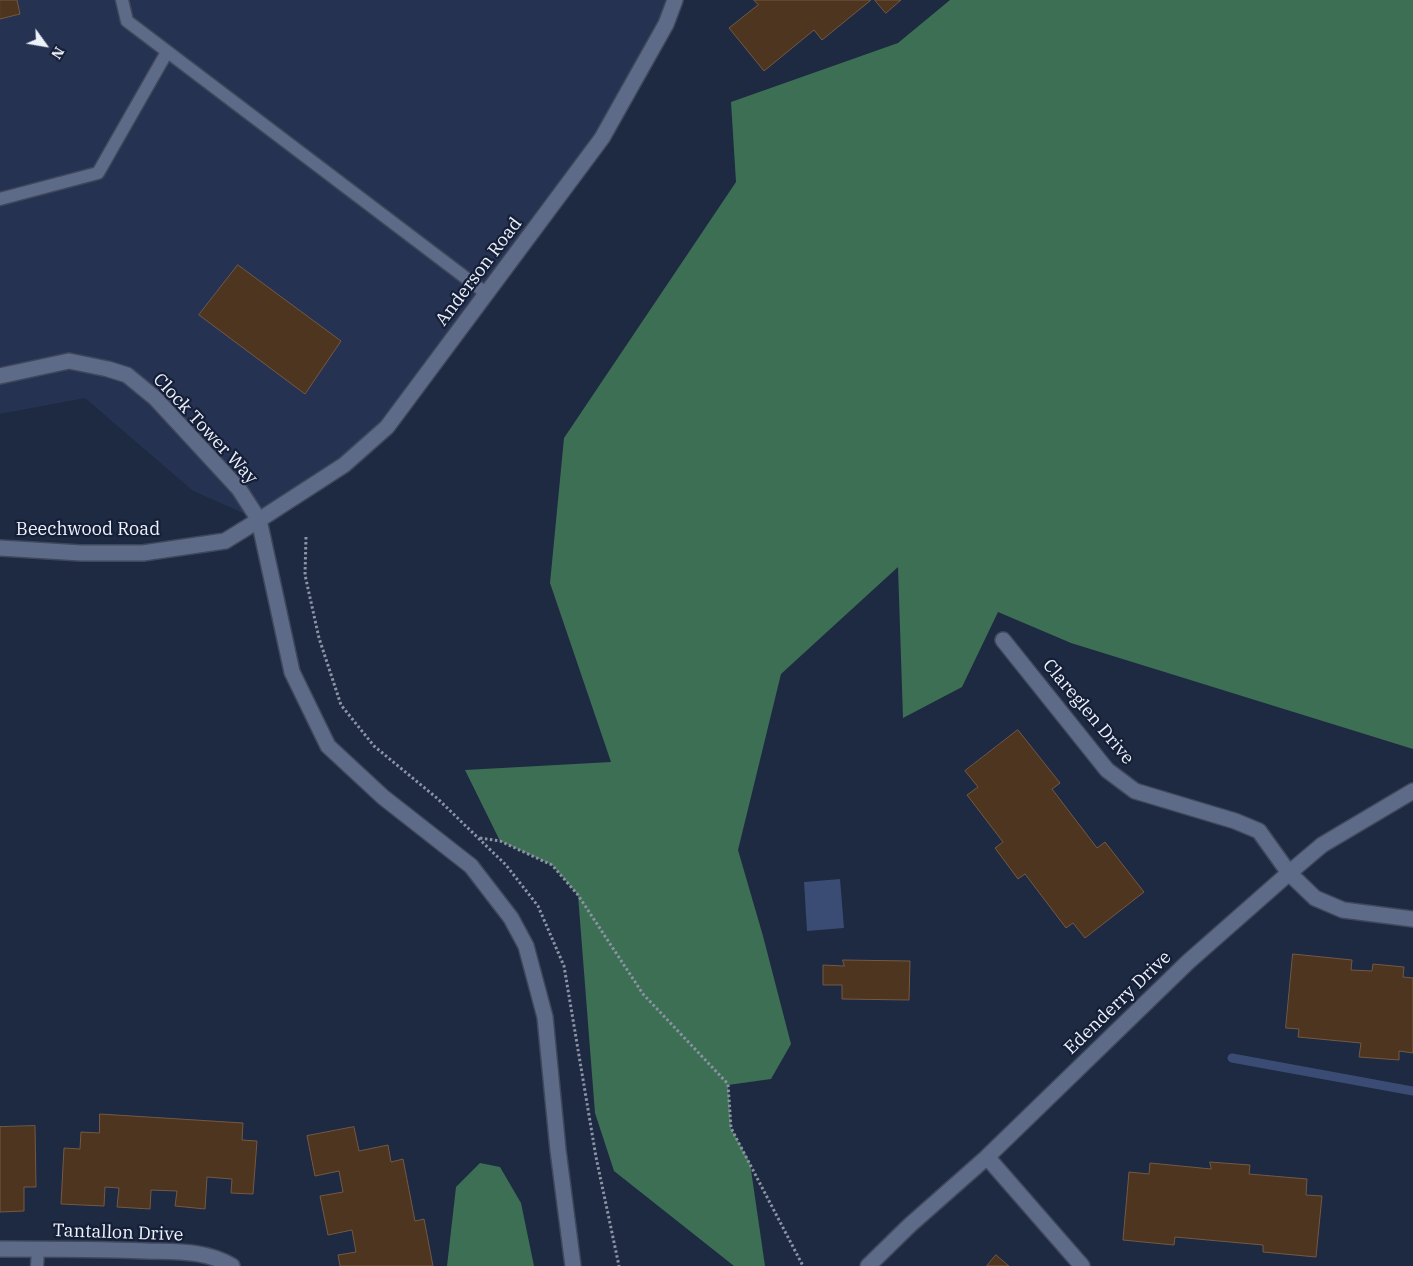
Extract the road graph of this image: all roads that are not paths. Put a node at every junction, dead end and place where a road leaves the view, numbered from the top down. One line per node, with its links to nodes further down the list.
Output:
1 (122, 0): 3 (lane)
2 (675, 0): 5 (street, Anderson Road)
3 (167, 52): 4 (lane); 5 (lane)
4 (0, 199)
5 (487, 294): 7 (street, Anderson Road)
6 (0, 376): 7 (street, Clock Tower Way)
7 (259, 520): 8 (street, Beechwood Road); 18 (street)
8 (0, 548)
9 (1003, 640): 11 (street, Clareglen Drive)
10 (1413, 791): 11 (street, Edenderry Drive)
11 (1289, 873): 12 (street, Clareglen Drive); 13 (street, Edenderry Drive)
12 (1413, 919)
13 (987, 1157): 19 (street, Edenderry Drive); 20 (street)
14 (0, 1249): 15 (street, Tantallon Drive)
15 (38, 1249): 16 (lane); 17 (street, Tantallon Drive)
16 (37, 1266)
17 (232, 1266)
18 (573, 1266)
19 (868, 1266)
20 (1082, 1266)

